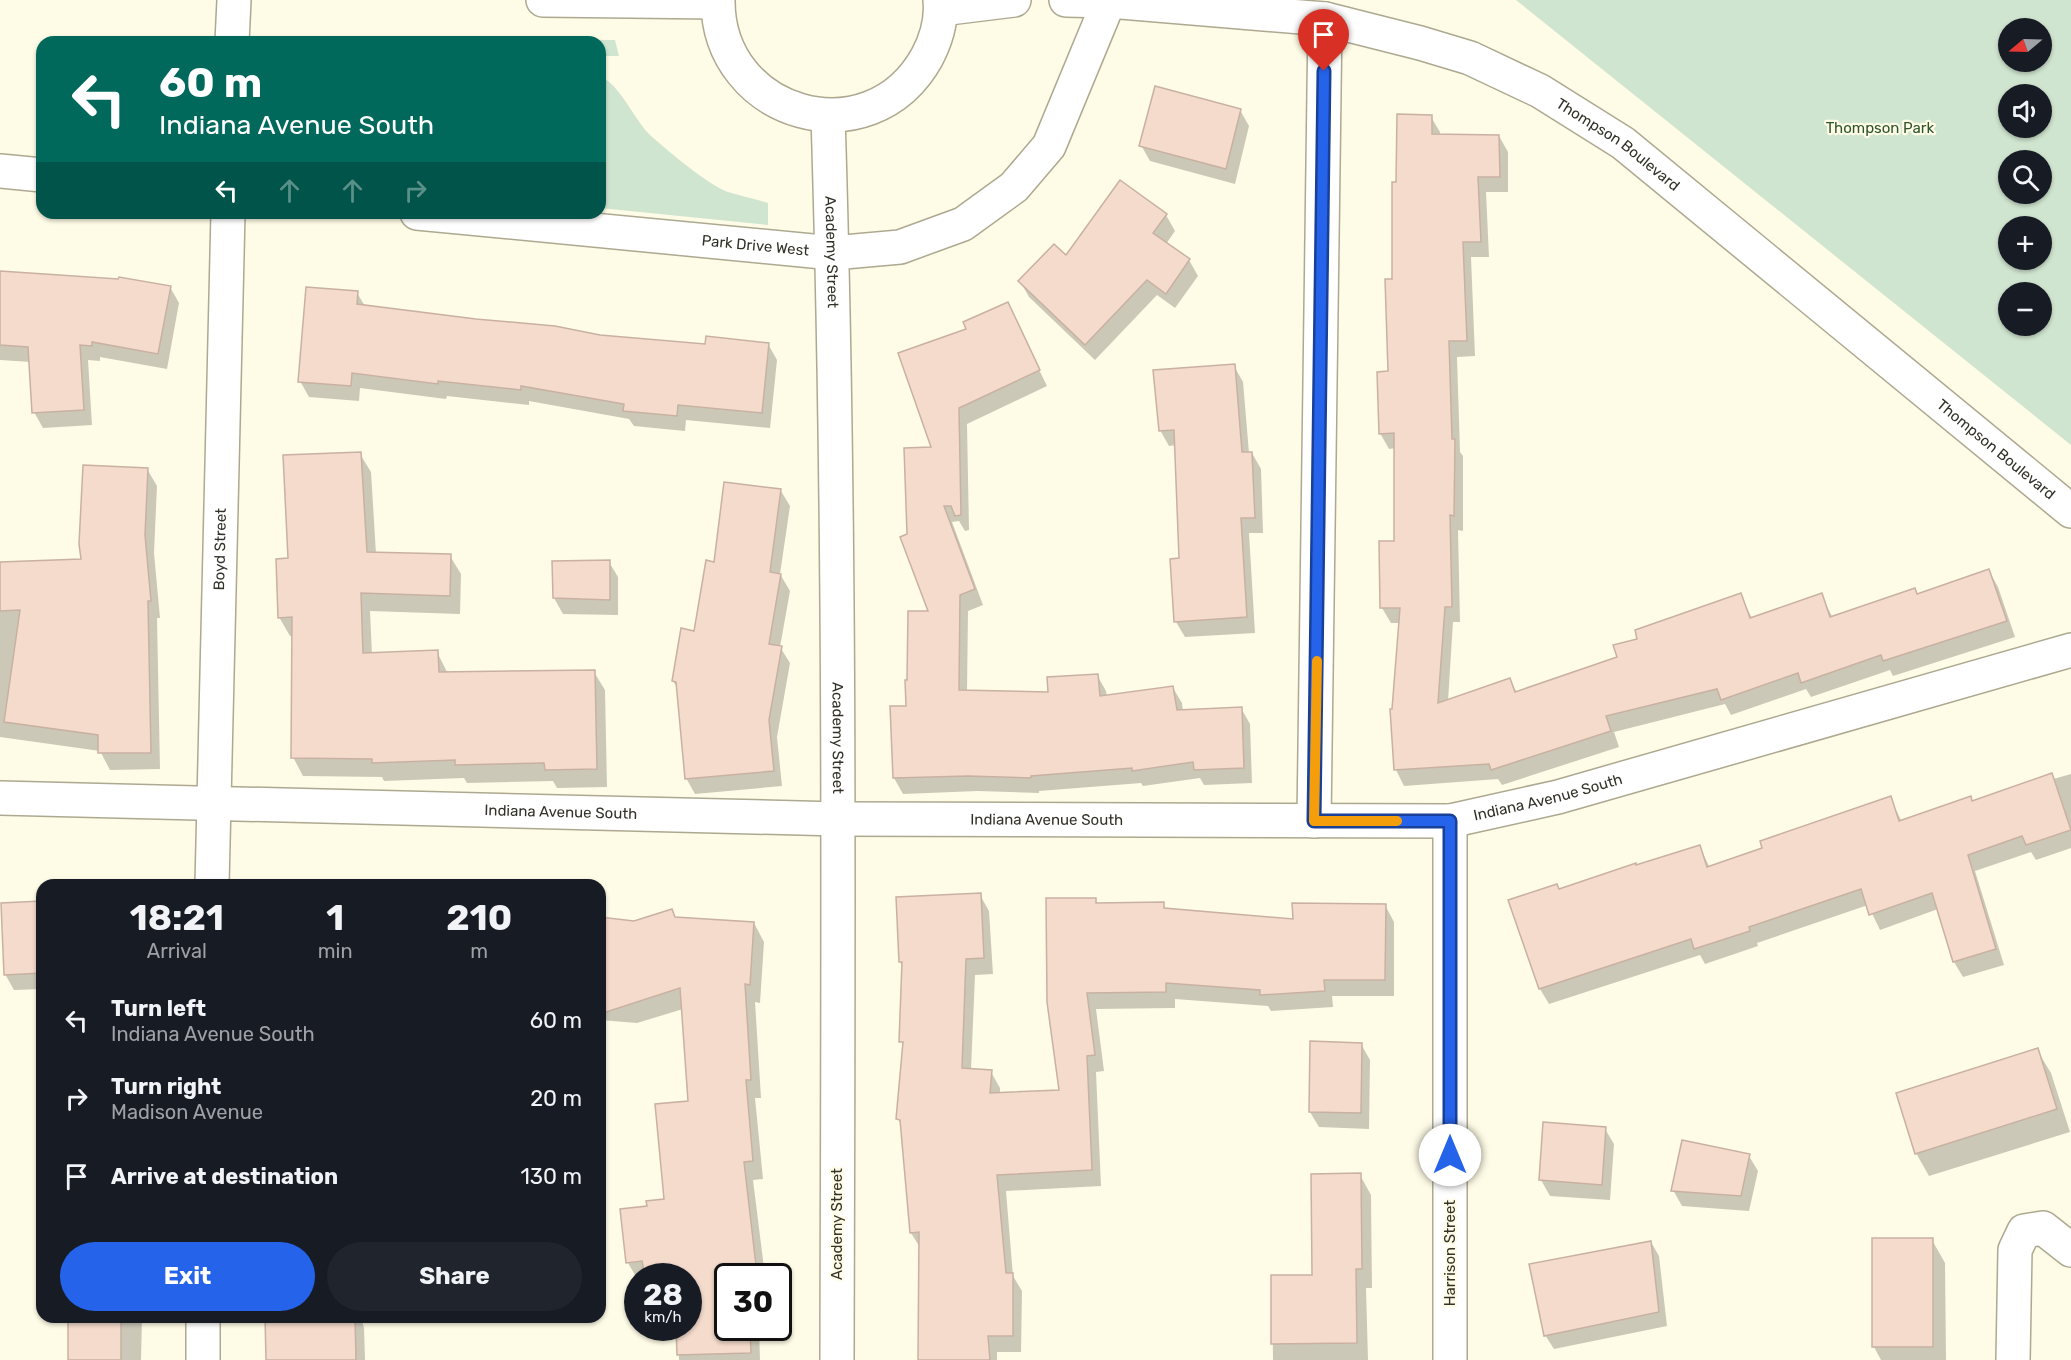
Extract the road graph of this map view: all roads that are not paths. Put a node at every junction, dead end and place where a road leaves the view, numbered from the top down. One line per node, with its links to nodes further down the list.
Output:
1 (234, 0): 9 (street)
2 (543, 0): 5 (street)
3 (1014, 0): 7 (street)
4 (1066, 0): 6 (street, Thompson Boulevard)
5 (718, 1): 10 (street)
6 (1109, 1): 8 (street, Thompson Boulevard); 15 (street, Park Drive West)
7 (941, 5): 10 (street)
8 (1325, 19): 16 (street, Thompson Boulevard); 21 (street)
9 (232, 36)
10 (828, 116): 15 (street, Academy Street)
11 (0, 171): 12 (street)
12 (36, 174)
13 (228, 219): 19 (street, Boyd Street)
14 (479, 219): 15 (street, Park Drive West)
15 (833, 253): 20 (street, Academy Street)
16 (2071, 511)
17 (2071, 650): 22 (street, Indiana Avenue South)
18 (0, 798): 19 (street, Indiana Avenue South)
19 (214, 804): 20 (street, Indiana Avenue South); 23 (street, Boyd Street)
20 (839, 819): 21 (street, Indiana Avenue South); 27 (street, Academy Street)
21 (1314, 821): 22 (street, Indiana Avenue South)
22 (1450, 821): 28 (street, Harrison Street)
23 (212, 879)
24 (2071, 1250): 29 (street)
25 (204, 1323): 26 (street)
26 (203, 1360)
27 (837, 1360)
28 (1450, 1360)
29 (2013, 1360)

